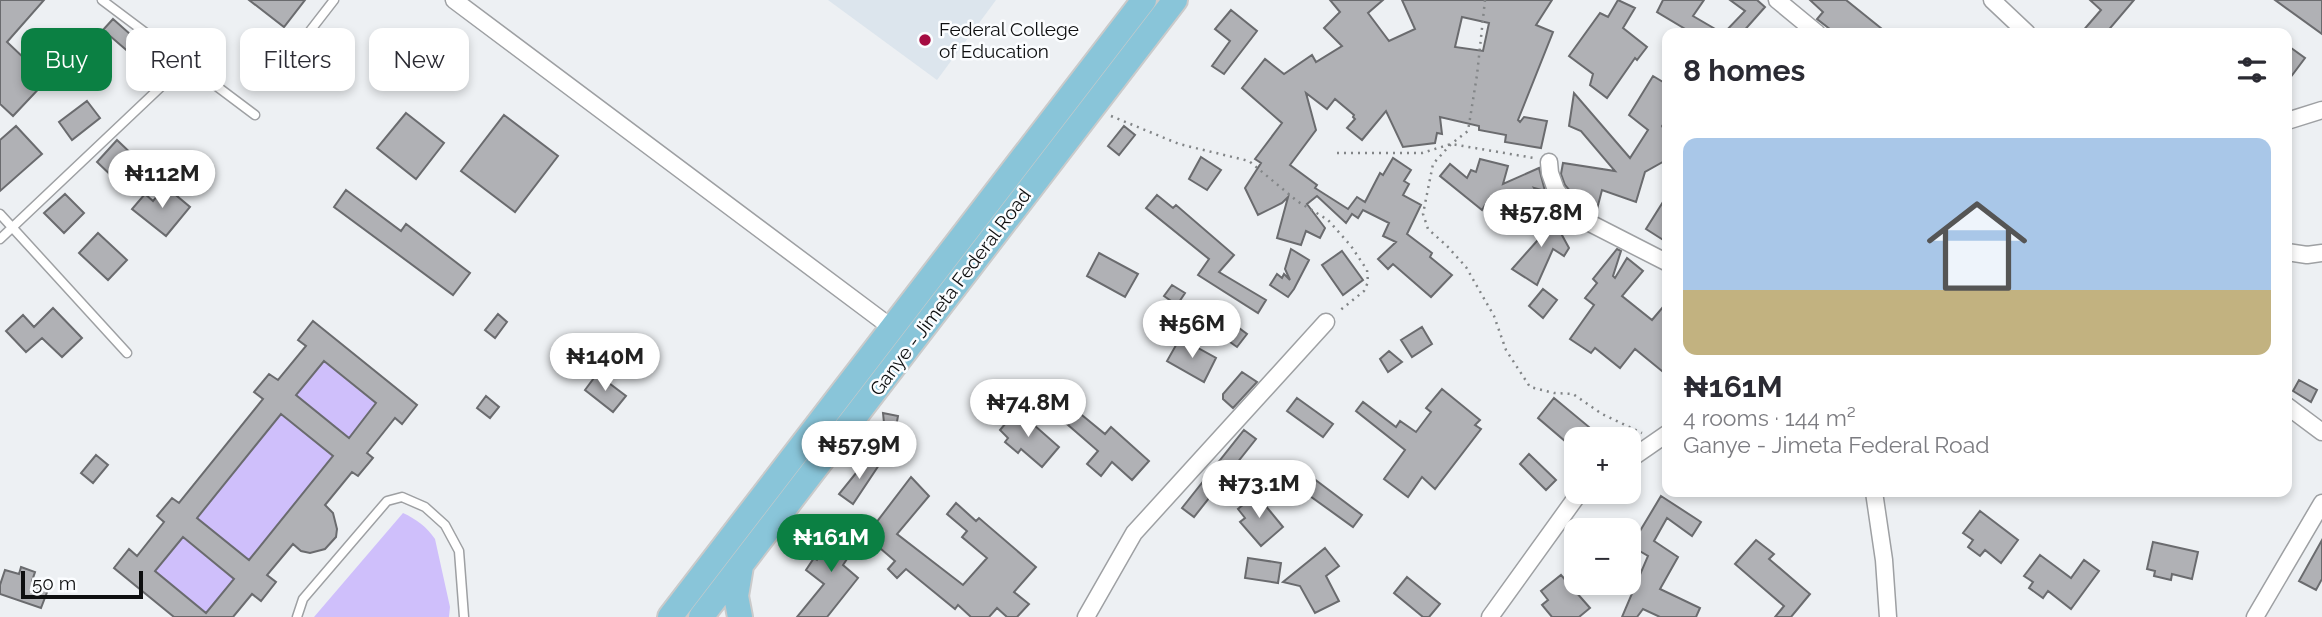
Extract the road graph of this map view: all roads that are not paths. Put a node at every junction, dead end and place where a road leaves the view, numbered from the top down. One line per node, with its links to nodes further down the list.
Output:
1 (102, 0): 8 (lane)
2 (334, 0): 9 (lane)
3 (454, 0): 26 (street)
4 (1144, 0): 18 (main road, Ganye - Jimeta Federal Road)
5 (1175, 0): 18 (main road, Ganye - Jimeta Federal Road)
6 (1777, 0): 10 (street)
7 (1992, 0): 11 (street)
8 (139, 28)
9 (312, 28)
10 (1811, 28)
11 (2022, 28)
12 (157, 91): 20 (lane)
13 (223, 91): 15 (lane)
14 (2322, 110): 16 (street)
15 (255, 115)
16 (2292, 119)
17 (1549, 162): 24 (street)
18 (1015, 187): 26 (main road, Ganye - Jimeta Federal Road); 35 (main road, Ganye - Jimeta Federal Road)
19 (0, 214): 20 (lane)
20 (13, 228): 21 (lane); 27 (lane)
21 (0, 239)
22 (2292, 253): 23 (street)
23 (2322, 253)
24 (1662, 260)
25 (1326, 322): 41 (street)
26 (892, 328): 38 (main road, Ganye - Jimeta Federal Road)
27 (127, 353)
28 (2292, 410): 29 (street)
29 (2322, 432)
30 (1662, 438): 31 (street)
31 (1641, 452)
32 (1875, 497): 43 (street)
33 (2322, 503): 44 (street)
34 (1571, 504): 42 (street)
35 (742, 564): 39 (main road, Ganye - Jimeta Federal Road); 40 (main road)
36 (297, 617): 37 (lane)
37 (464, 617)
38 (670, 617)
39 (702, 617)
40 (740, 617)
41 (1086, 617)
42 (1490, 617)
43 (1888, 617)
44 (2255, 617)

